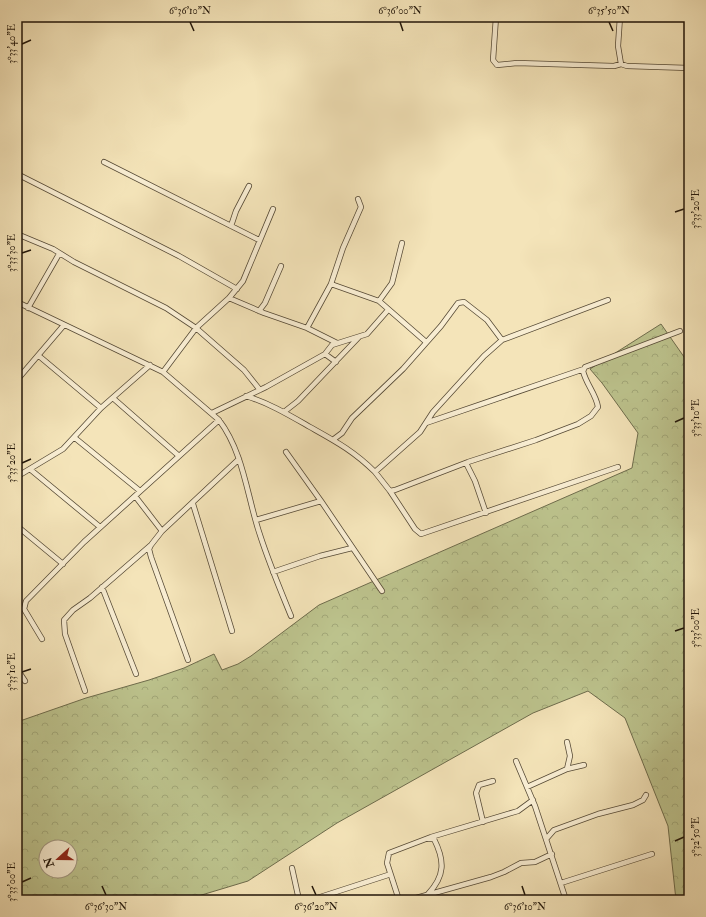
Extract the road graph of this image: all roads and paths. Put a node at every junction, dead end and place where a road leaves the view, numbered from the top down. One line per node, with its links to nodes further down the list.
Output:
1 (496, 17): 3 (street)
2 (620, 17): 3 (street)
3 (620, 64): 4 (street)
4 (689, 68)
5 (104, 162): 10 (street)
6 (17, 174): 17 (street)
7 (249, 186): 10 (street)
8 (358, 200): 16 (street)
9 (273, 209): 12 (street)
10 (232, 226): 12 (street)
11 (17, 234): 14 (street)
12 (259, 240): 17 (street)
13 (402, 243): 20 (street)
14 (59, 254): 22 (street); 26 (street)
15 (281, 266): 24 (street)
16 (331, 284): 20 (street); 27 (street)
17 (236, 289): 18 (street)
18 (229, 298): 24 (street); 26 (street)
19 (608, 300): 30 (street)
20 (379, 301): 23 (street)
21 (17, 302): 22 (street)
22 (28, 308): 25 (street)
23 (388, 310): 29 (street); 31 (street)
24 (259, 311): 27 (street)
25 (64, 325): 34 (street); 36 (street)
26 (196, 328): 38 (street); 40 (street)
27 (307, 328): 32 (street)
28 (680, 331): 37 (street)
29 (359, 337): 32 (street); 35 (street)
30 (502, 340): 31 (street); 47 (street)
31 (426, 342): 49 (street)
32 (337, 343): 33 (street)
33 (325, 354): 35 (street); 40 (street)
34 (39, 356): 39 (street); 43 (street)
35 (336, 362): 45 (street)
36 (150, 365): 38 (street); 42 (street)
37 (584, 369): 47 (street); 53 (street)
38 (163, 372): 44 (street)
39 (17, 380)
40 (260, 390): 41 (street)
41 (246, 396): 44 (street); 45 (street)
42 (114, 399): 43 (street); 51 (street)
43 (101, 408): 48 (street)
44 (212, 412): 46 (street)
45 (284, 412): 49 (street)
46 (219, 420): 51 (street); 52 (street)
47 (426, 423): 56 (street)
48 (75, 438): 55 (street); 59 (street)
49 (334, 439): 56 (street)
50 (286, 452): 62 (street)
51 (179, 456): 59 (street)
52 (239, 459): 63 (street); 65 (street)
53 (466, 463): 60 (street); 64 (street)
54 (618, 467): 64 (street)
55 (31, 470): 57 (street); 67 (street)
56 (375, 472): 60 (street)
57 (18, 475): 58 (street)
58 (17, 482)
59 (140, 491): 61 (street)
60 (390, 491): 64 (street)
61 (135, 496): 67 (street); 68 (street)
62 (321, 501): 65 (street); 70 (street)
63 (193, 504): 68 (street); 76 (street)
64 (486, 513)
65 (256, 520): 72 (street)
66 (17, 526): 71 (street)
67 (100, 527): 71 (street)
68 (162, 531): 69 (street)
69 (151, 545): 73 (street); 78 (street)
70 (352, 548): 72 (street); 74 (street)
71 (63, 564): 77 (street)
72 (273, 572): 75 (street)
73 (102, 587): 80 (street); 82 (street)
74 (382, 591)
75 (291, 616)
76 (232, 631)
77 (42, 639)
78 (188, 660)
79 (17, 669): 81 (street)
80 (136, 674)
81 (25, 681)
82 (85, 691)
83 (568, 742): 86 (street)
84 (516, 761): 88 (street)
85 (584, 765): 86 (street)
86 (567, 769): 88 (street)
87 (493, 781): 91 (street)
88 (527, 787): 90 (street)
89 (646, 795): 92 (street)
90 (533, 800): 91 (street); 92 (street)
91 (483, 822): 93 (street)
92 (547, 838): 94 (street)
93 (428, 839): 99 (street); 102 (street)
94 (552, 854): 98 (street); 99 (street)
95 (652, 854): 98 (street)
96 (292, 868): 100 (street)
97 (388, 875): 101 (street)
98 (561, 883): 104 (street)
99 (428, 894): 103 (street)
100 (299, 900)
101 (311, 900)
102 (399, 900)
103 (409, 900)
104 (566, 900)

